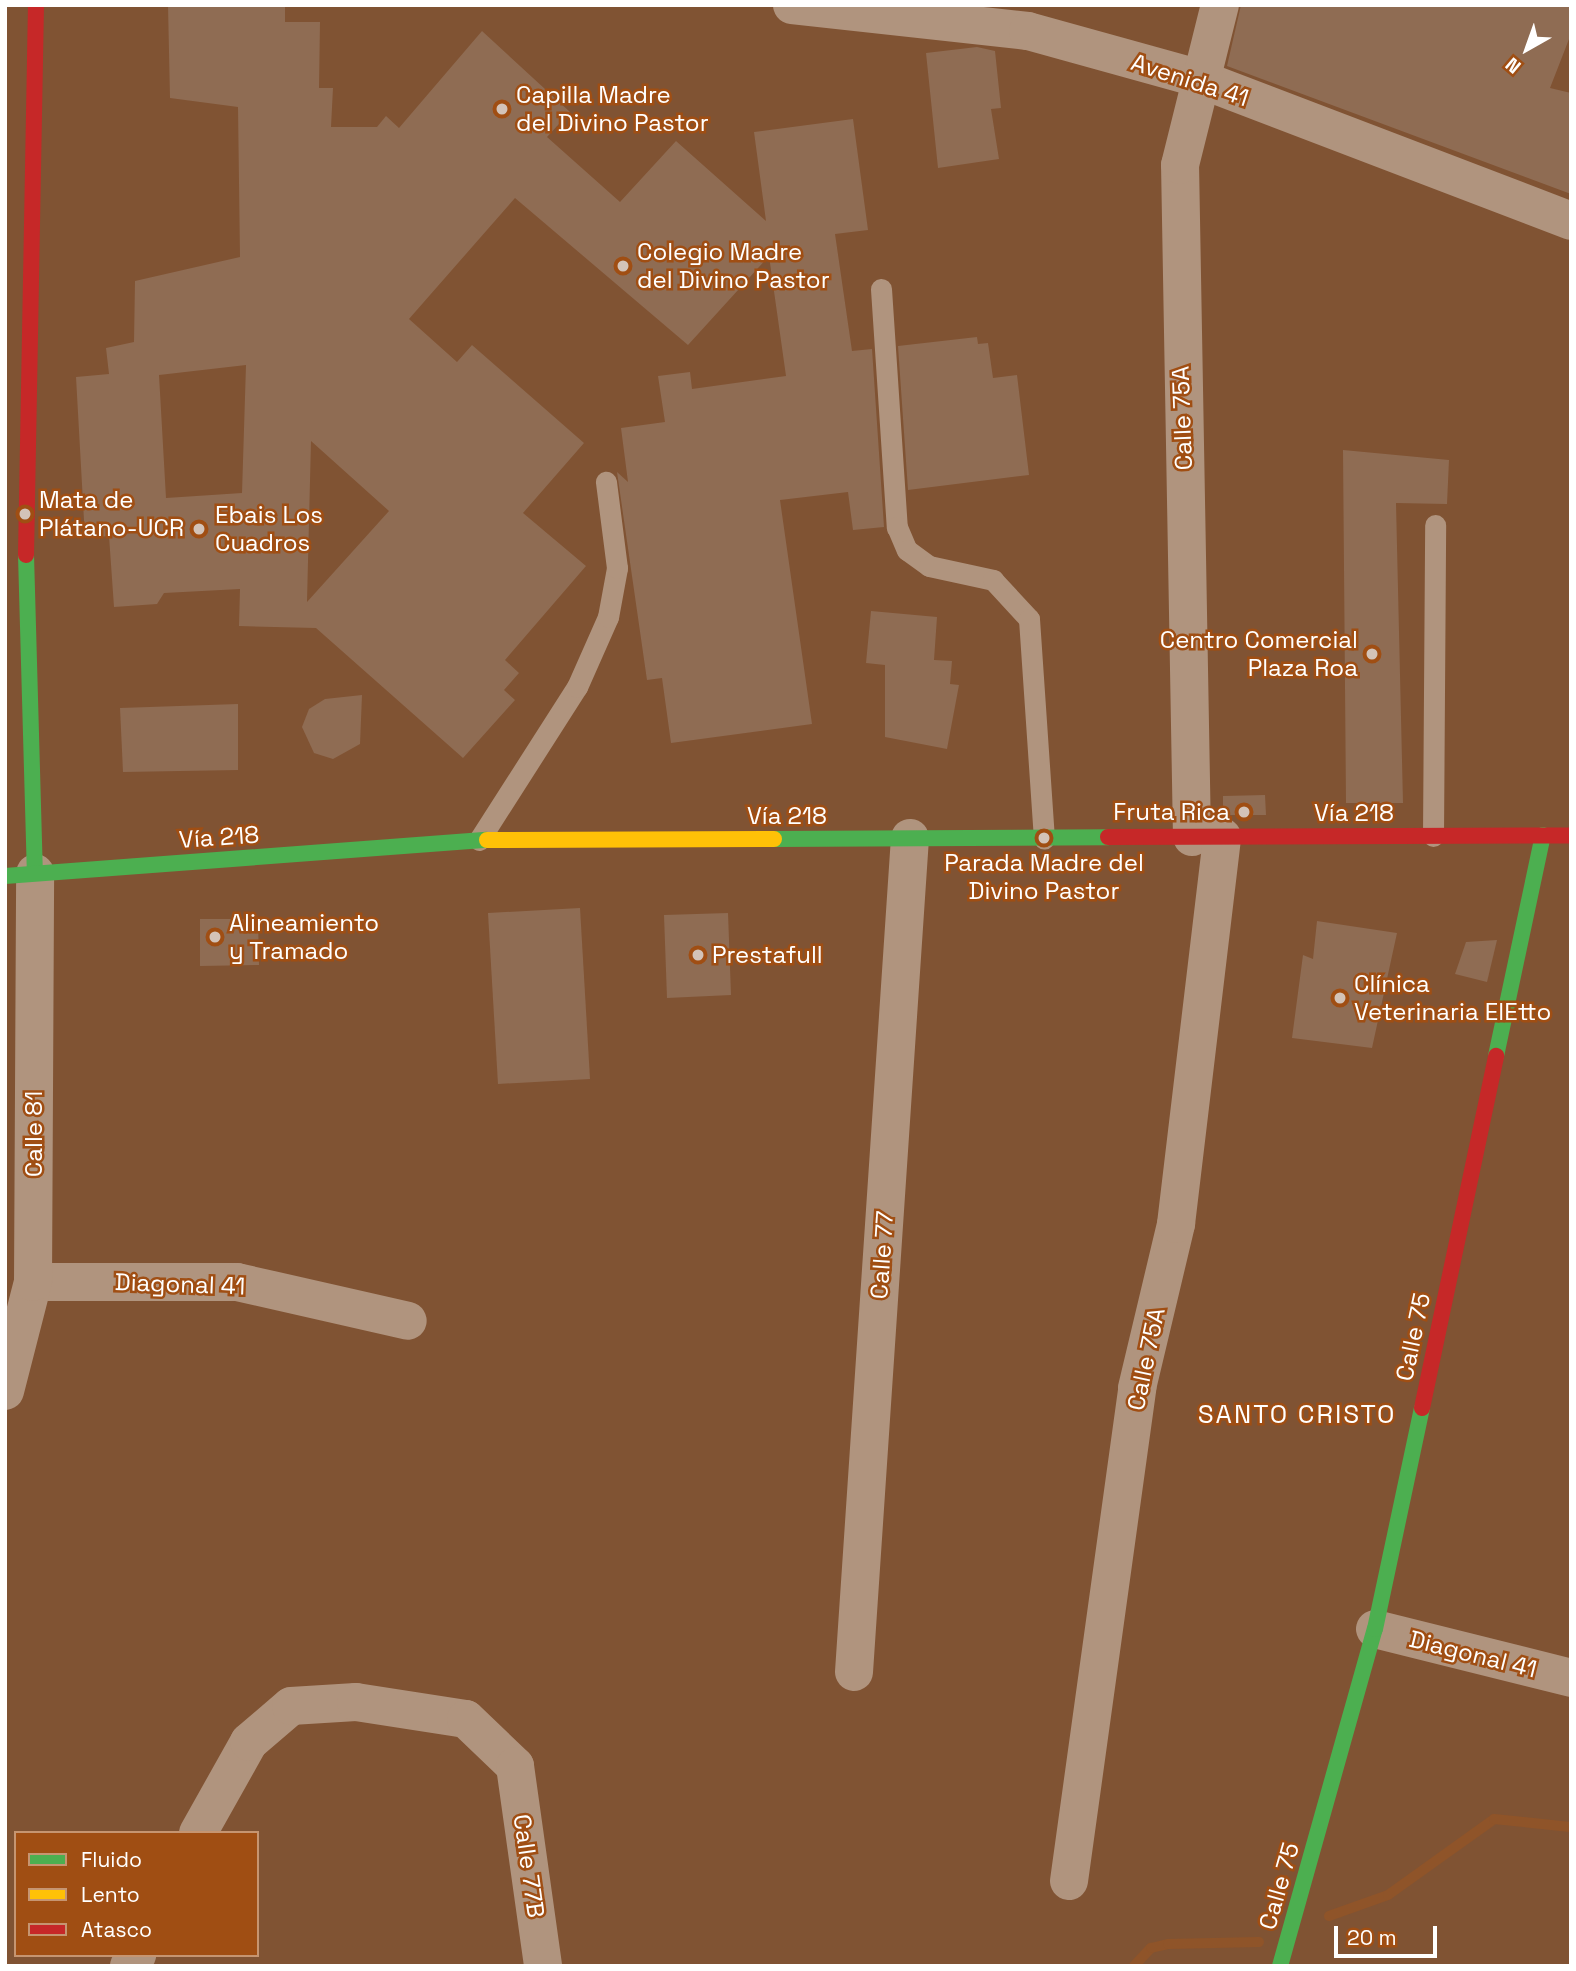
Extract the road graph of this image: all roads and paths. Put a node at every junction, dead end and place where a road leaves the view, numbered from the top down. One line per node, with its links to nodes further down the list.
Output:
1 (36, 5): 17 (main road)
2 (792, 5): 4 (street, Avenida 41)
3 (1220, 5): 5 (street, Calle 75A)
4 (857, 7): 5 (street, Avenida 41)
5 (1197, 79): 6 (street, Avenida 41); 13 (street, Calle 75A)
6 (1571, 221)
7 (881, 289): 15 (lane)
8 (606, 482): 16 (lane)
9 (1435, 525): 12 (lane)
10 (1543, 835): 11 (main road, Vía 218); 12 (main road, Vía 218); 21 (main road, Calle 75)
11 (1571, 835)
12 (1433, 836): 13 (main road, Vía 218)
13 (1207, 837): 15 (main road, Vía 218); 25 (street, Calle 75A)
14 (910, 838): 15 (main road, Vía 218); 16 (main road, Vía 218); 22 (street, Calle 77)
15 (1044, 838)
16 (479, 840): 17 (main road, Vía 218)
17 (20, 874): 18 (street, Calle 81)
18 (33, 1282): 19 (street, Diagonal 41); 20 (street, Calle 81)
19 (408, 1321)
20 (5, 1391)
21 (1375, 1629): 23 (street, Diagonal 41); 27 (main road, Calle 75)
22 (854, 1672)
23 (1571, 1678)
24 (199, 1831): 26 (street, Calle 77B)
25 (1069, 1881)
26 (543, 1966)
27 (1280, 1966)

